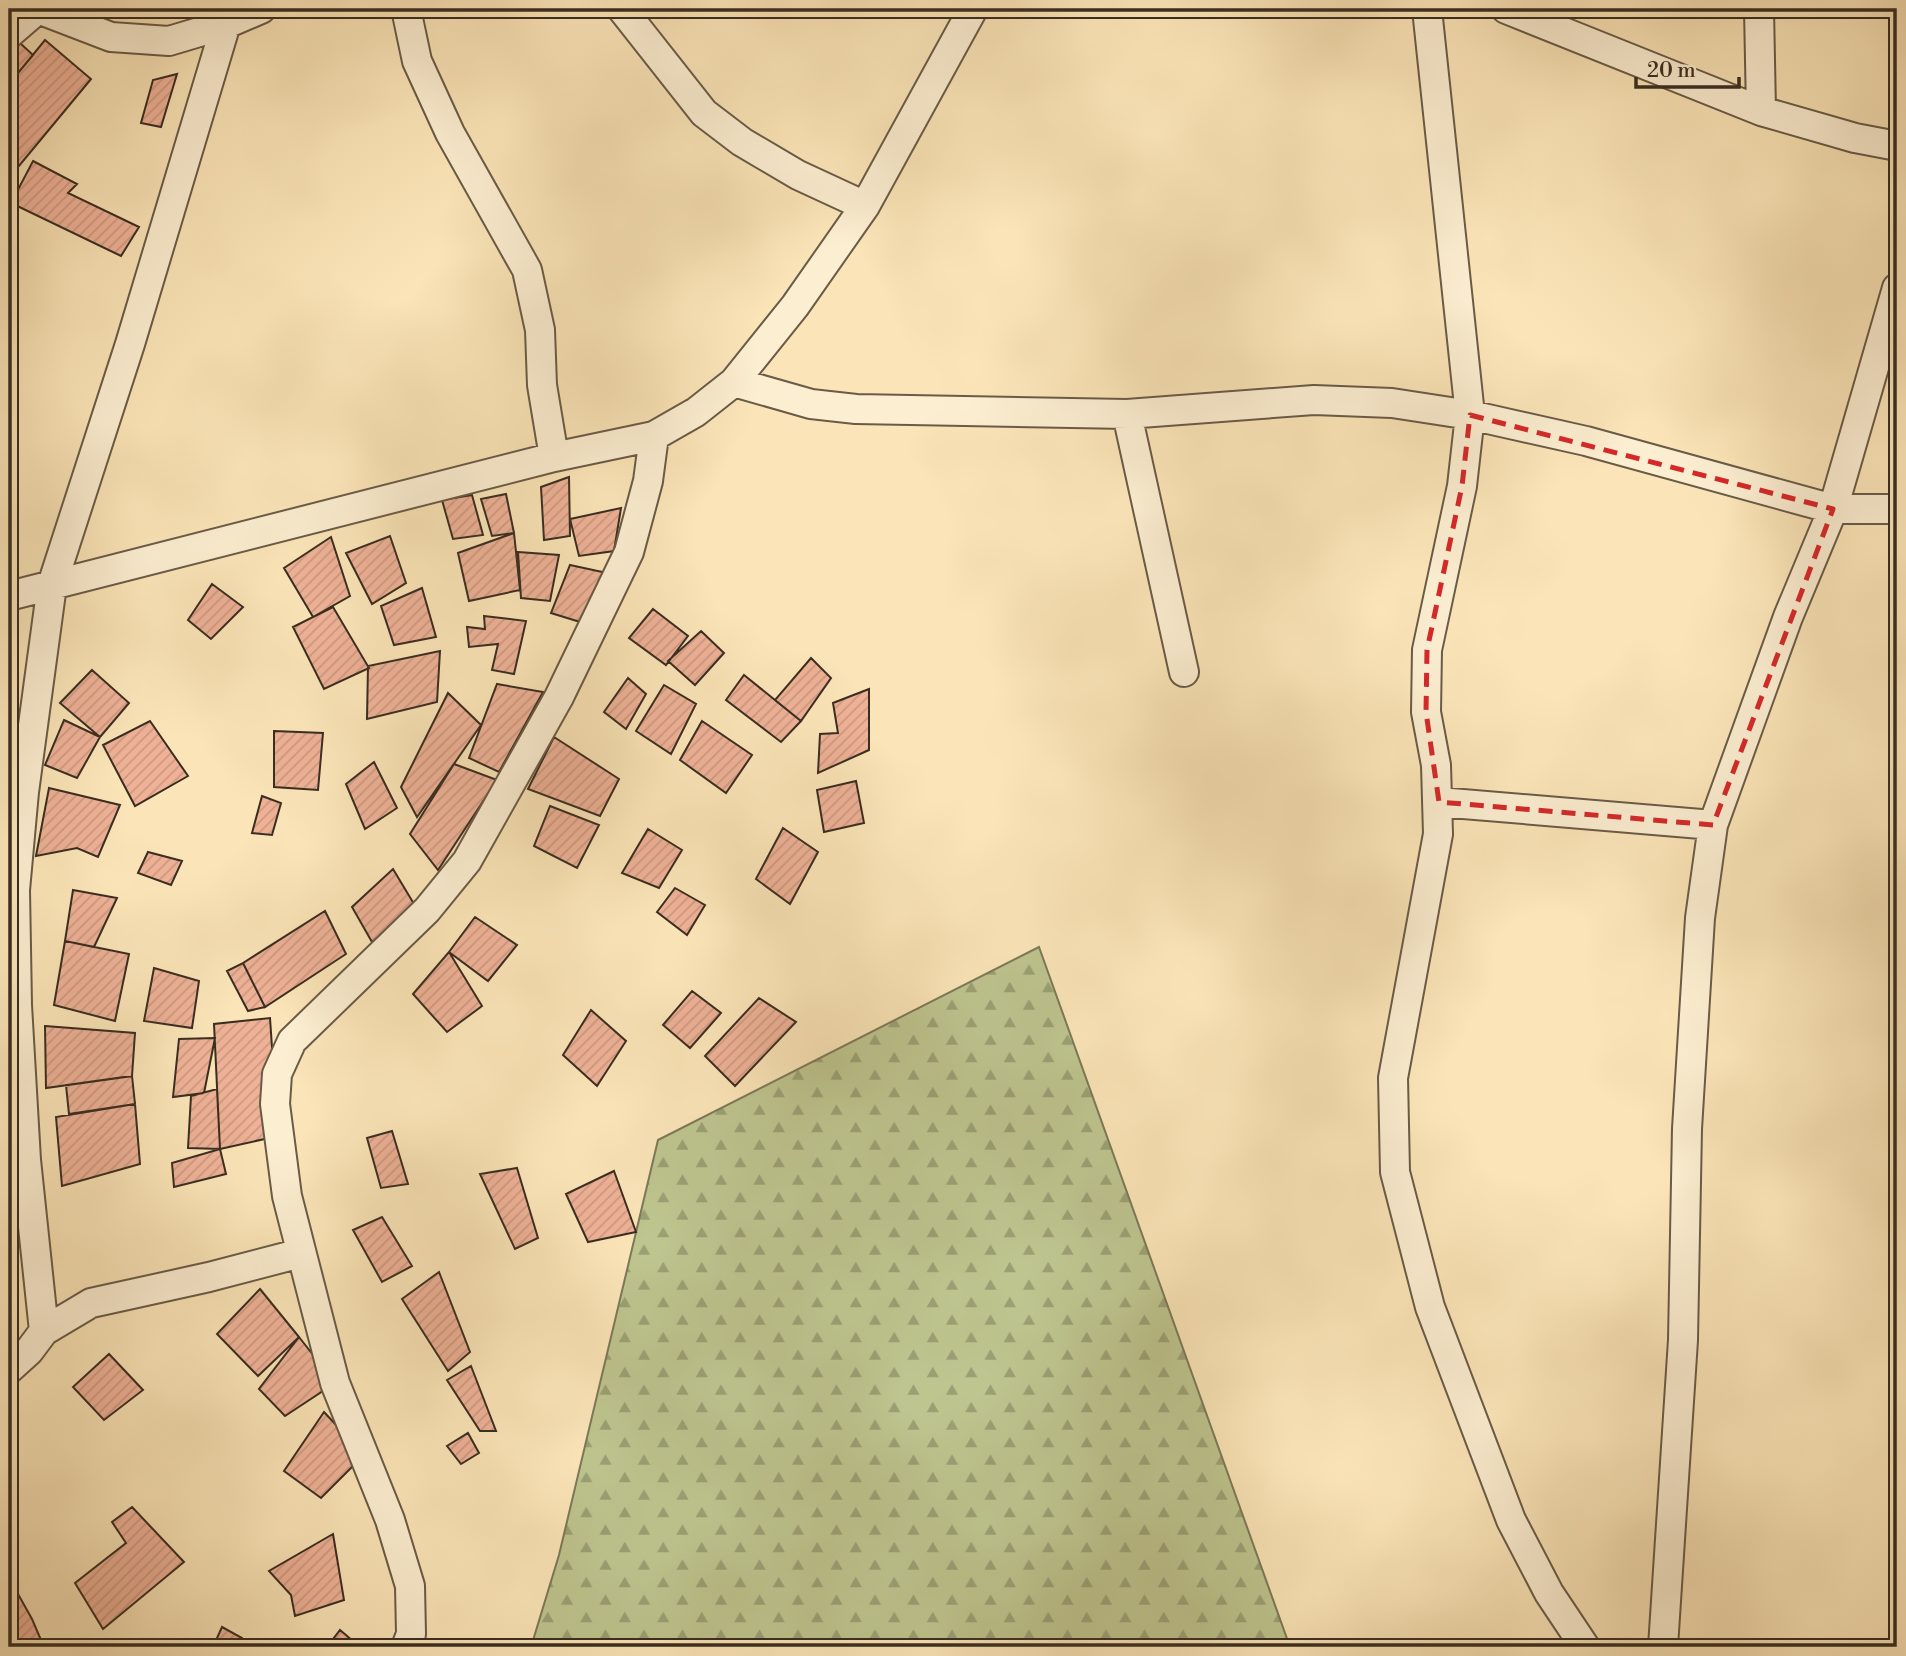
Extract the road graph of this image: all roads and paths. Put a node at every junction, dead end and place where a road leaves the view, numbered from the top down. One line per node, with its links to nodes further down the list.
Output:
1 (38, 9): 9 (street); 10 (street)
2 (261, 9): 9 (street)
3 (406, 9): 19 (street)
4 (622, 9): 13 (street)
5 (973, 9): 13 (street)
6 (1427, 9): 17 (street)
7 (1506, 9): 11 (street)
8 (1759, 9): 11 (street)
9 (226, 24): 22 (street)
10 (9, 34)
11 (1761, 111): 12 (street)
12 (1897, 146)
13 (865, 206): 15 (street)
14 (1897, 288): 20 (street)
15 (733, 382): 16 (street); 18 (street)
16 (1127, 414): 17 (street); 24 (street)
17 (1470, 415): 20 (street); 25 (street)
18 (654, 436): 19 (street); 27 (street)
19 (554, 457): 22 (street)
20 (1833, 509): 21 (street); 26 (street)
21 (1897, 509)
22 (52, 585): 23 (street); 28 (street)
23 (9, 596)
24 (1184, 673)
25 (1439, 802): 26 (street); 31 (street)
26 (1713, 825): 32 (street)
27 (301, 1253): 28 (street); 30 (street)
28 (44, 1331): 29 (street)
29 (9, 1369)
30 (406, 1647)
31 (1585, 1647)
32 (1664, 1647)

